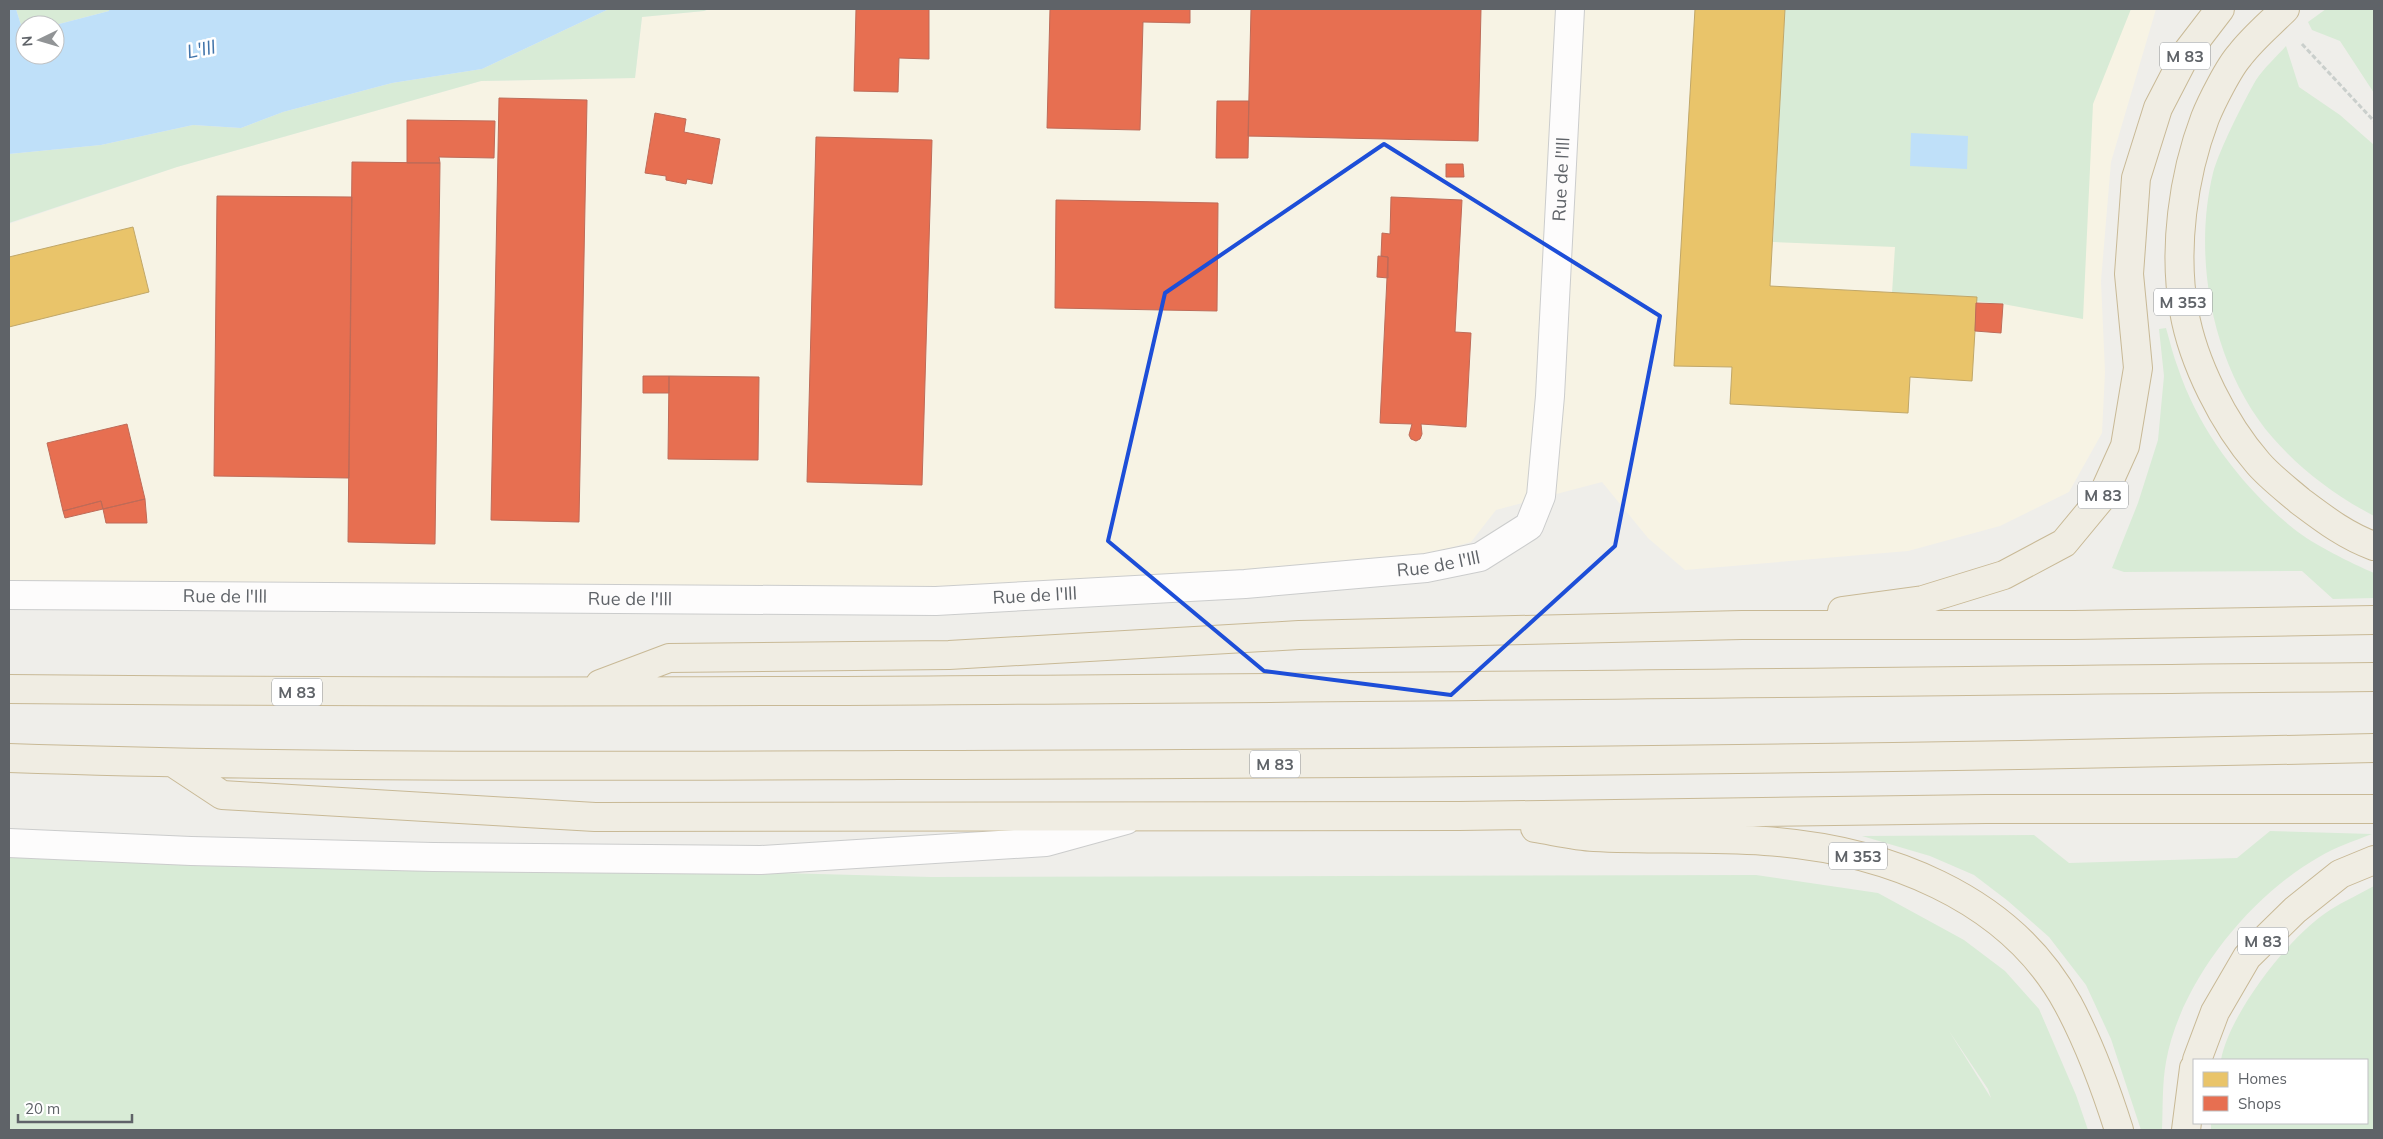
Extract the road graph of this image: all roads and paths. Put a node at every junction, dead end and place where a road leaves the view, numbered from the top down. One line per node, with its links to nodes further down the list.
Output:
1 (1570, 9): 7 (street, Rue de l'Ill)
2 (2220, 9): 9 (highway, M 83)
3 (2284, 9): 6 (highway, M 353)
4 (2302, 44): 5 (path)
5 (2374, 122)
6 (2374, 546)
7 (9, 595)
8 (2374, 620): 9 (highway)
9 (1742, 625): 12 (highway)
10 (2374, 677): 12 (highway, M 83)
11 (9, 689): 12 (highway, M 83)
12 (585, 690)
13 (2374, 748): 15 (highway, M 83)
14 (9, 758): 15 (highway, M 83)
15 (175, 764): 18 (highway)
16 (2374, 809): 17 (highway)
17 (1459, 816): 18 (highway); 23 (highway, M 353)
18 (1136, 818): 19 (street)
19 (9, 843)
20 (2374, 860): 21 (highway, M 83)
21 (2197, 1059)
22 (2193, 1076): 24 (highway)
23 (2119, 1130)
24 (2186, 1130)

